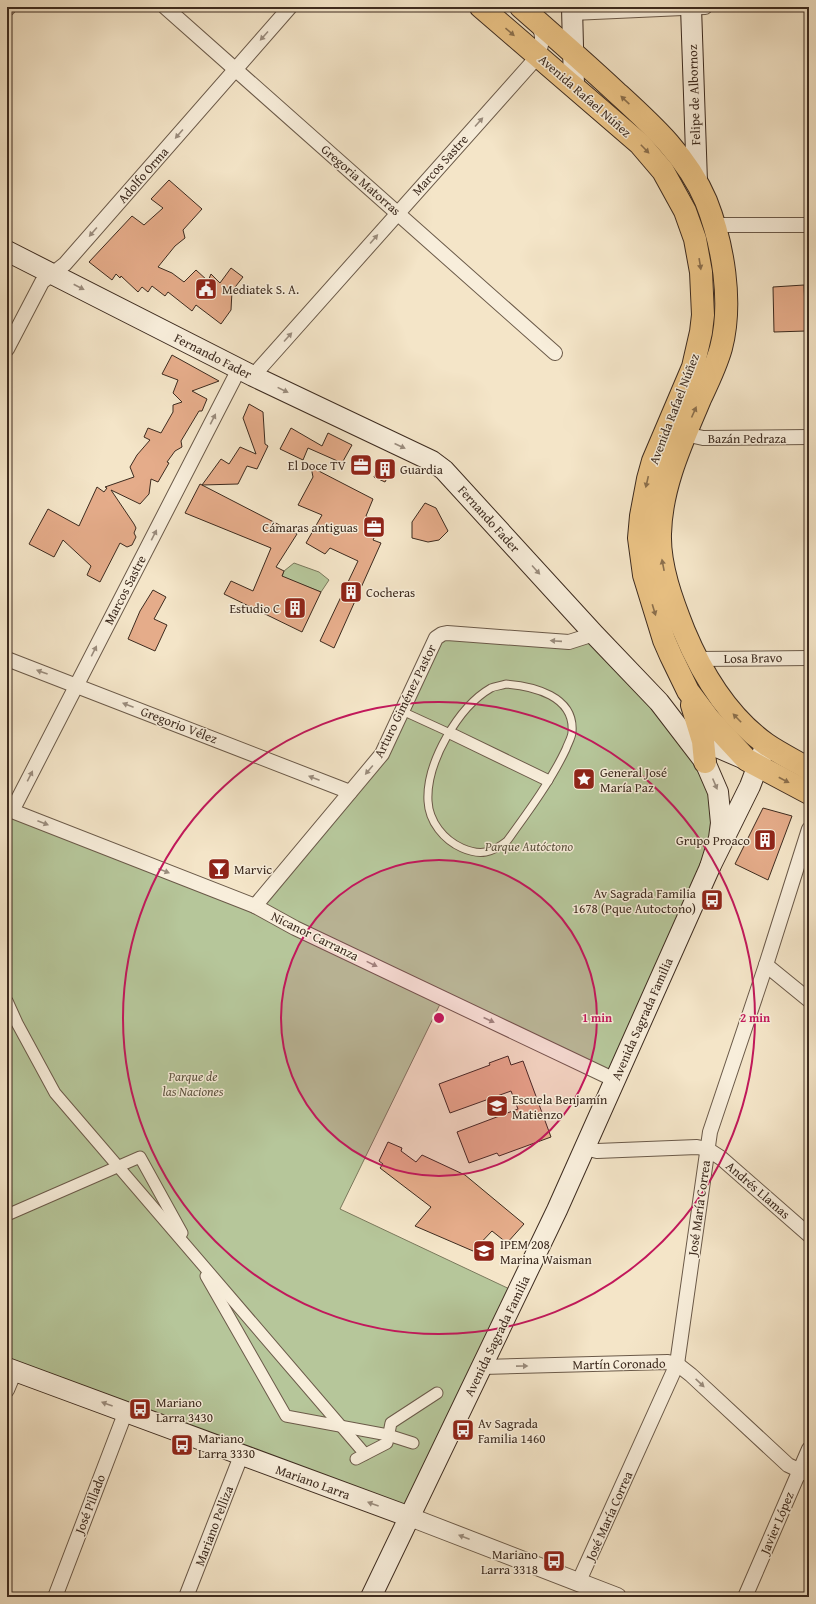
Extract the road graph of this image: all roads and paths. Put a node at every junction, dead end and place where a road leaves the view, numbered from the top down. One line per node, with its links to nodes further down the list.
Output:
1 (165, 7): 10 (street, Gregoria Matorras)
2 (290, 7): 10 (street, Adolfo Orma, one-way to 10)
3 (482, 7): 9 (main road, Avenida Rafael Núñez, one-way to 9)
4 (691, 7): 5 (street); 6 (street); 12 (main road, Felipe de Albornoz)
5 (705, 7)
6 (572, 10): 8 (main road)
7 (528, 13): 8 (main road, Avenida Rafael Núñez); 9 (street, Marcos Sastre)
8 (573, 51): 11 (main road); 12 (main road, Avenida Rafael Núñez, one-way to 8)
9 (538, 56): 11 (main road, Avenida Rafael Núñez); 13 (street, Marcos Sastre, one-way to 9)
10 (235, 69): 13 (street, Gregoria Matorras); 17 (street, Adolfo Orma, one-way to 17)
11 (574, 86): 28 (main road, Avenida Rafael Núñez, one-way to 28)
12 (697, 182): 14 (main road, Avenida Rafael Núñez)
13 (398, 212): 19 (street, Gregoria Matorras); 20 (street, Marcos Sastre, one-way to 13)
14 (714, 225): 15 (street); 21 (main road, Avenida Rafael Núñez, one-way to 14)
15 (809, 225)
16 (7, 251): 17 (main road, Fernando Fader)
17 (53, 274): 18 (street, Adolfo Orma); 20 (main road, Fernando Fader, one-way to 20)
18 (7, 349)
19 (555, 353)
20 (246, 373): 23 (main road, Fernando Fader, one-way to 23); 27 (street, Marcos Sastre, one-way to 20)
21 (685, 434): 22 (street, Bazán Pedraza); 26 (main road, Avenida Rafael Núñez, one-way to 21)
22 (809, 437)
23 (594, 634): 29 (street, Arturo Giménez Pastor, one-way to 29); 32 (main road, Fernando Fader)
24 (809, 658): 26 (street, Losa Bravo)
25 (7, 659): 27 (street, Gregorio Vélez, one-way to 25)
26 (696, 659): 31 (main road, Avenida Rafael Núñez, one-way to 26)
27 (77, 685): 36 (street, Gregorio Vélez, one-way to 27); 38 (street, Marcos Sastre, one-way to 27)
28 (688, 690): 32 (main road); 33 (main road, Avenida Rafael Núñez)
29 (402, 711): 30 (lane); 36 (street, Arturo Giménez Pastor, one-way to 36)
30 (450, 732): 35 (street); 35 (lane); 35 (lane)
31 (766, 744): 33 (main road, Avenida Sagrada Familia); 34 (main road, Avenida Rafael Núñez)
32 (704, 752): 33 (main road); 40 (main road, one-way to 40)
33 (752, 764): 37 (main road, one-way to 37); 40 (main road, Avenida Sagrada Familia)
34 (809, 769)
35 (547, 780)
36 (350, 792): 41 (street, Arturo Giménez Pastor)
37 (809, 793)
38 (10, 810): 41 (street, Nicanor Carranza, one-way to 41)
39 (809, 829): 42 (street, José María Correa)
40 (710, 867): 45 (main road, Avenida Sagrada Familia)
41 (255, 906): 45 (street, Nicanor Carranza, one-way to 45)
42 (766, 965): 43 (street); 47 (street, José María Correa)
43 (809, 1000)
44 (7, 1001): 48 (street)
45 (615, 1080): 46 (main road, Avenida Sagrada Familia)
46 (585, 1148): 47 (street, Andrés Llamas); 53 (main road, Avenida Sagrada Familia)
47 (707, 1149): 50 (street, Andrés Llamas); 52 (street, José María Correa)
48 (118, 1166): 49 (street); 51 (street); 51 (street)
49 (7, 1215)
50 (809, 1235)
51 (194, 1254): 58 (street); 58 (street)
52 (677, 1364): 53 (street, Martín Coronado, one-way to 52); 63 (street, Martín Coronado, one-way to 63); 65 (street, José María Correa)
53 (483, 1367): 64 (main road, Avenida Sagrada Familia)
54 (11, 1369): 55 (street); 57 (main road, Mariano Larra, one-way to 54)
55 (7, 1390)
56 (437, 1393): 59 (street)
57 (126, 1411): 62 (main road, Mariano Larra); 66 (street, José Pillado)
58 (342, 1426): 59 (street); 59 (street)
59 (388, 1435): 60 (street)
60 (413, 1443)
61 (809, 1449): 63 (street, Javier López)
62 (241, 1456): 64 (main road, Mariano Larra, one-way to 62); 67 (street, Mariano Pelliza)
63 (804, 1473): 70 (street, Javier López)
64 (410, 1517): 65 (street, Mariano Larra, one-way to 64); 68 (main road, Avenida Sagrada Familia)
65 (579, 1581): 69 (street, Mariano Larra)
66 (55, 1597)
67 (186, 1597)
68 (371, 1597)
69 (618, 1597)
70 (745, 1597)

